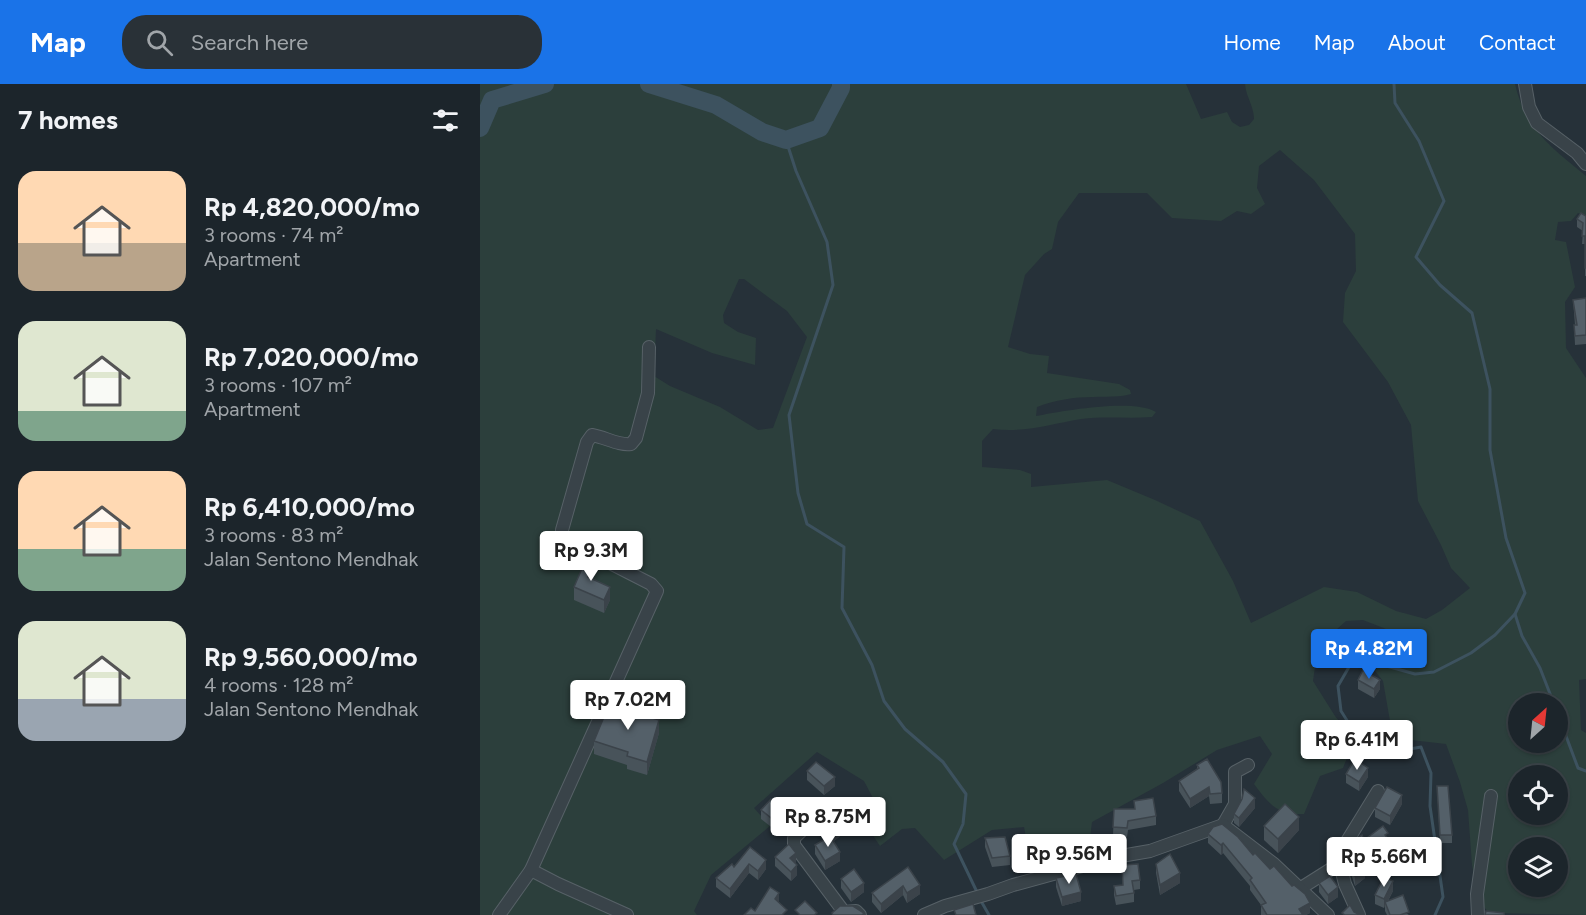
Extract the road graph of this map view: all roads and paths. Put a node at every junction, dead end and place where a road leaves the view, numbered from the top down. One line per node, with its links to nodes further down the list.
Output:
1 (1525, 84): 2 (street)
2 (1586, 164)
3 (649, 346): 10 (street)
4 (1248, 765): 8 (street)
5 (1378, 791): 9 (street)
6 (1491, 796): 18 (street)
7 (815, 818): 14 (street)
8 (1223, 825): 11 (street); 15 (street)
9 (1339, 864): 11 (street); 17 (street)
10 (531, 870): 12 (street); 13 (street)
11 (1301, 888): 16 (street)
12 (500, 915)
13 (627, 915)
14 (860, 915)
15 (924, 915)
16 (1328, 915)
17 (1359, 915)
18 (1478, 915)

